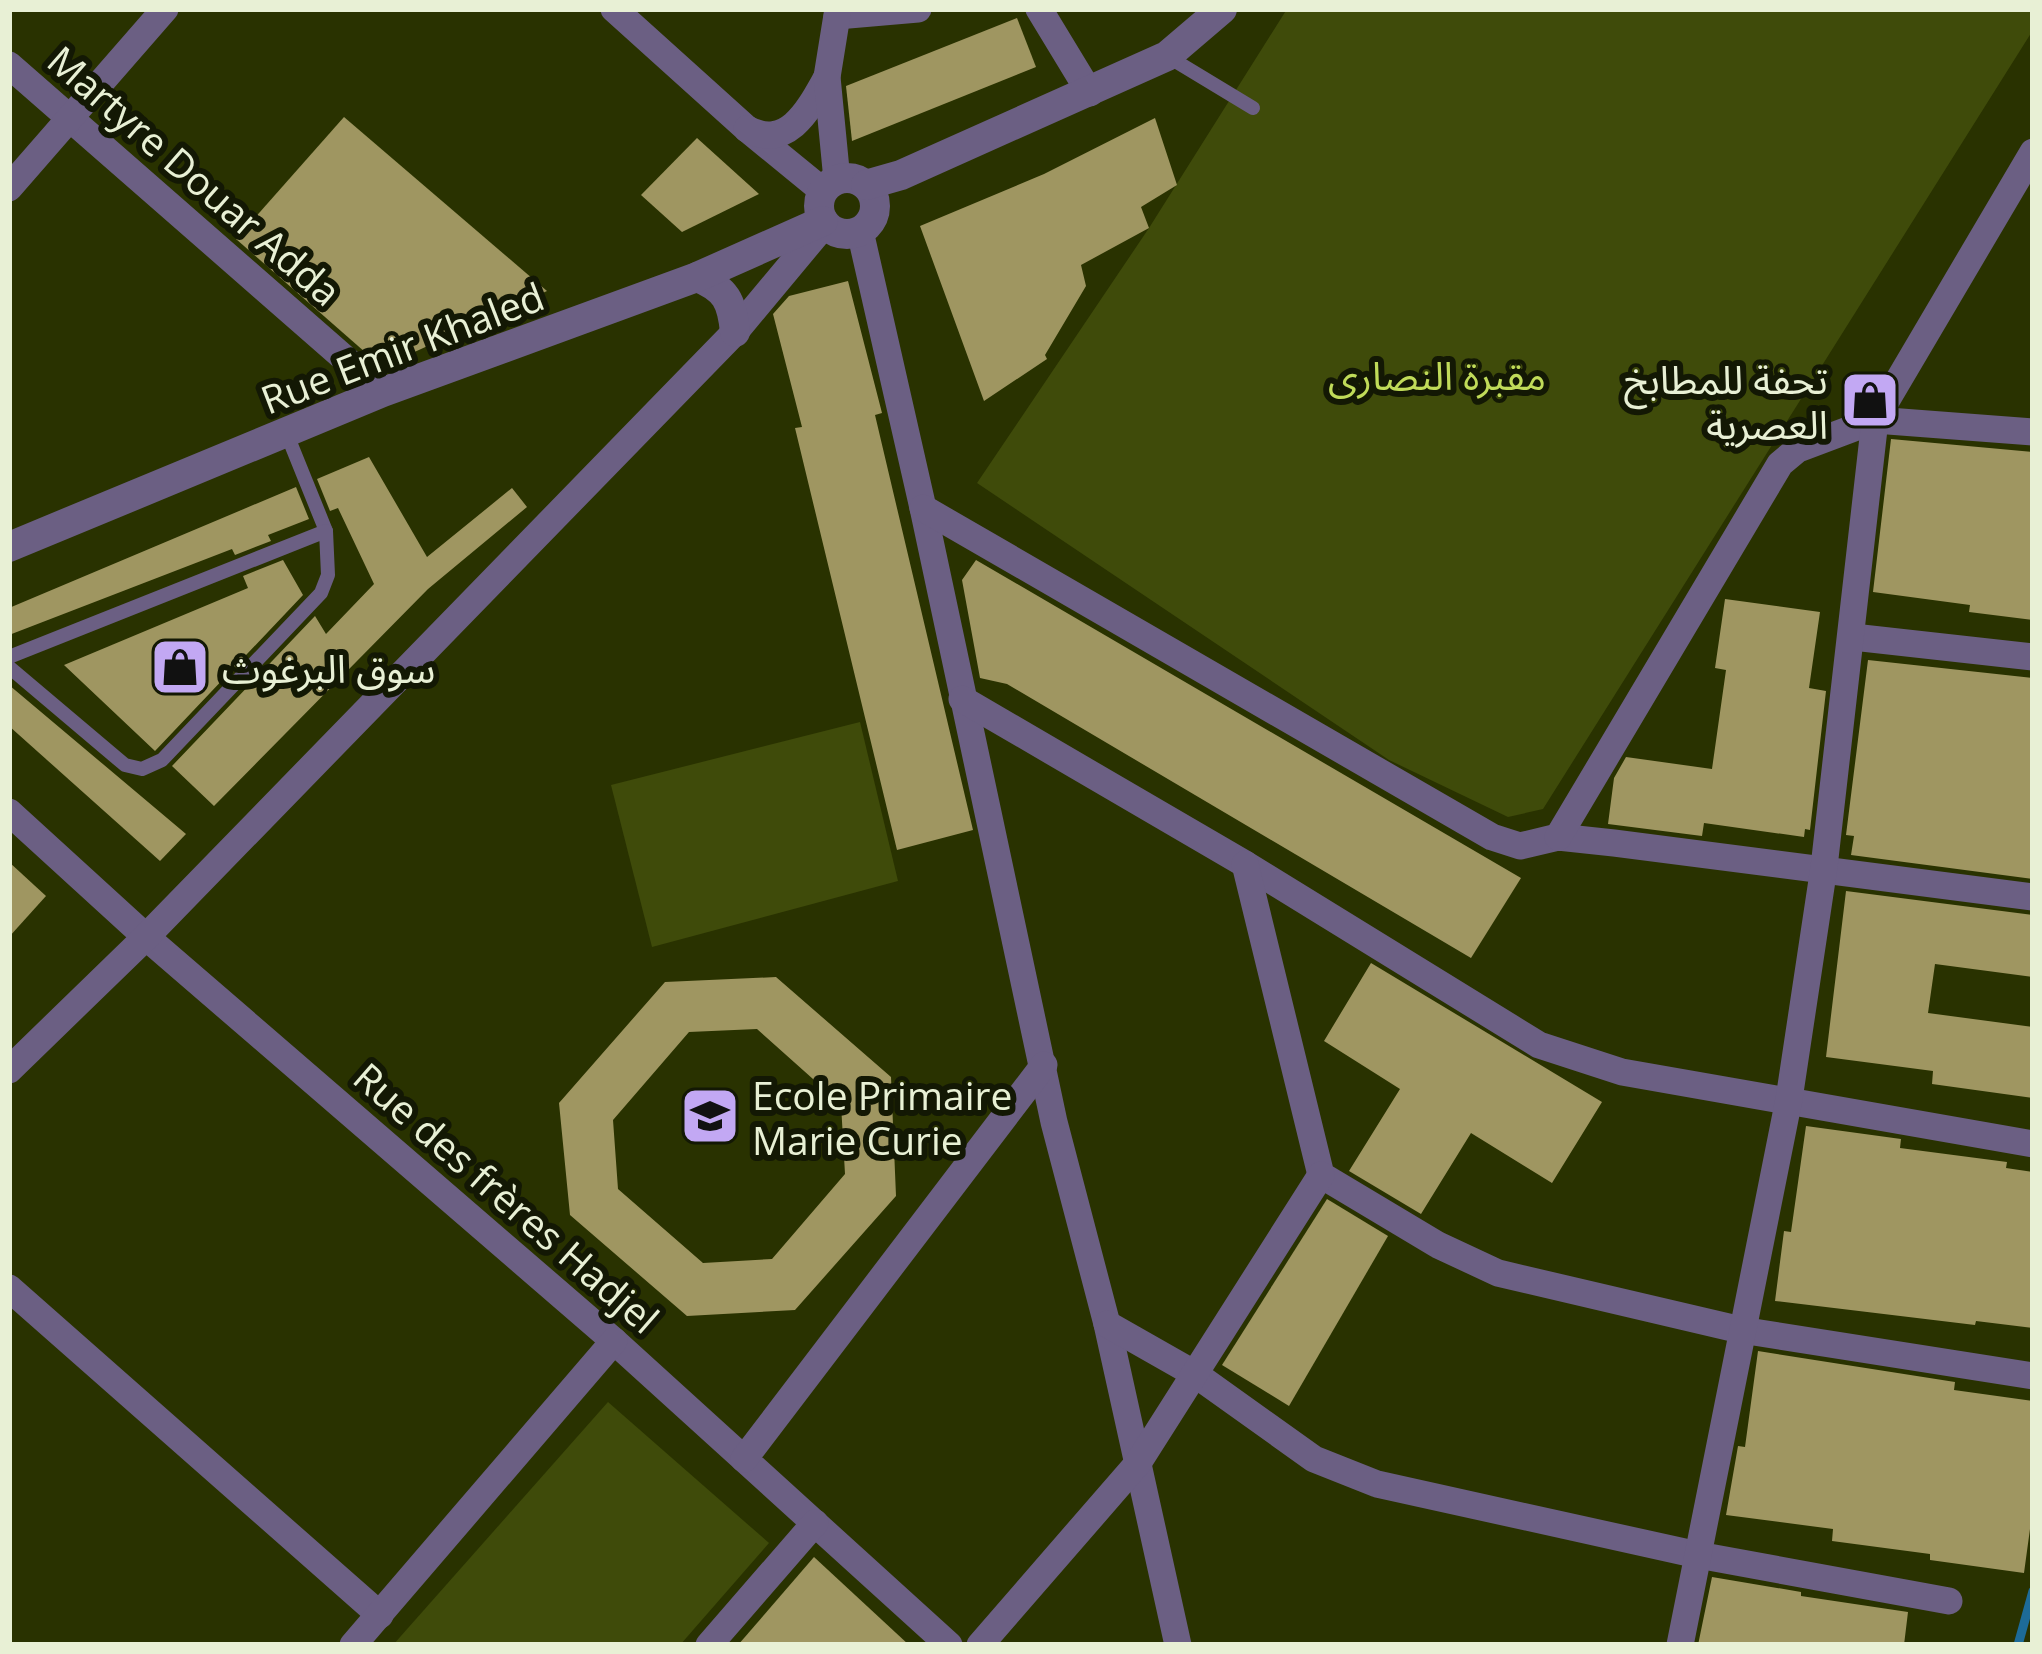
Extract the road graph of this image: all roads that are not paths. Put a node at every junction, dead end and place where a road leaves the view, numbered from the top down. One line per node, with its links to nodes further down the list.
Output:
1 (165, 9): 12 (street)
2 (614, 9): 13 (street)
3 (918, 9): 6 (street)
4 (1039, 9): 10 (street)
5 (1222, 9): 7 (street, Rue Emir Khaled)
6 (838, 13): 9 (street)
7 (1167, 56): 10 (street, Rue Emir Khaled); 11 (lane)
8 (9, 65): 12 (street, Martyre Douar Adda)
9 (827, 76): 13 (street); 16 (street)
10 (1090, 93): 16 (street, Rue Emir Khaled)
11 (1253, 107)
12 (70, 118): 15 (street); 20 (street, Martyre Douar Adda)
13 (746, 128): 16 (street)
14 (2033, 152): 21 (street)
15 (9, 188)
16 (835, 200): 17 (street); 17 (street); 18 (street, Rue Emir Khaled); 19 (street)
17 (860, 232): 24 (street)
18 (697, 277): 19 (street); 20 (street, Rue Emir Khaled)
19 (735, 332): 37 (street)
20 (383, 392): 22 (street, Rue Emir Khaled)
21 (1875, 420): 23 (street); 27 (street); 33 (street)
22 (286, 432): 25 (lane); 26 (street, Rue Emir Khaled)
23 (2033, 433)
24 (923, 508): 31 (street); 33 (street)
25 (326, 531): 28 (lane); 30 (lane)
26 (9, 548)
27 (1852, 637): 29 (street); 35 (street)
28 (9, 657)
29 (2033, 657)
30 (9, 667)
31 (962, 699): 34 (street); 38 (street)
32 (9, 812): 37 (street, Rue des frères Hadjel)
33 (1558, 837): 35 (street)
34 (1245, 864): 40 (street); 42 (street)
35 (1824, 867): 36 (street); 40 (street)
36 (2033, 897)
37 (146, 937): 39 (street); 46 (street, Rue des frères Hadjel)
38 (1044, 1065): 44 (street); 49 (street)
39 (9, 1070)
40 (1790, 1099): 41 (street); 45 (street)
41 (2033, 1144)
42 (1321, 1175): 45 (street); 47 (street)
43 (9, 1288): 54 (street)
44 (1107, 1324): 47 (street); 50 (street)
45 (1741, 1330): 48 (street); 52 (street)
46 (614, 1341): 49 (street, Rue des frères Hadjel); 54 (street)
47 (1196, 1374): 50 (street); 52 (street)
48 (2033, 1376)
49 (744, 1459): 51 (street, Rue des frères Hadjel)
50 (1138, 1463): 58 (street); 59 (street)
51 (815, 1523): 56 (street); 57 (street, Rue des frères Hadjel)
52 (1698, 1555): 53 (street); 60 (street)
53 (1949, 1601)
54 (380, 1615): 55 (street)
55 (353, 1645)
56 (709, 1645)
57 (949, 1645)
58 (980, 1645)
59 (1178, 1645)
60 (1680, 1645)

